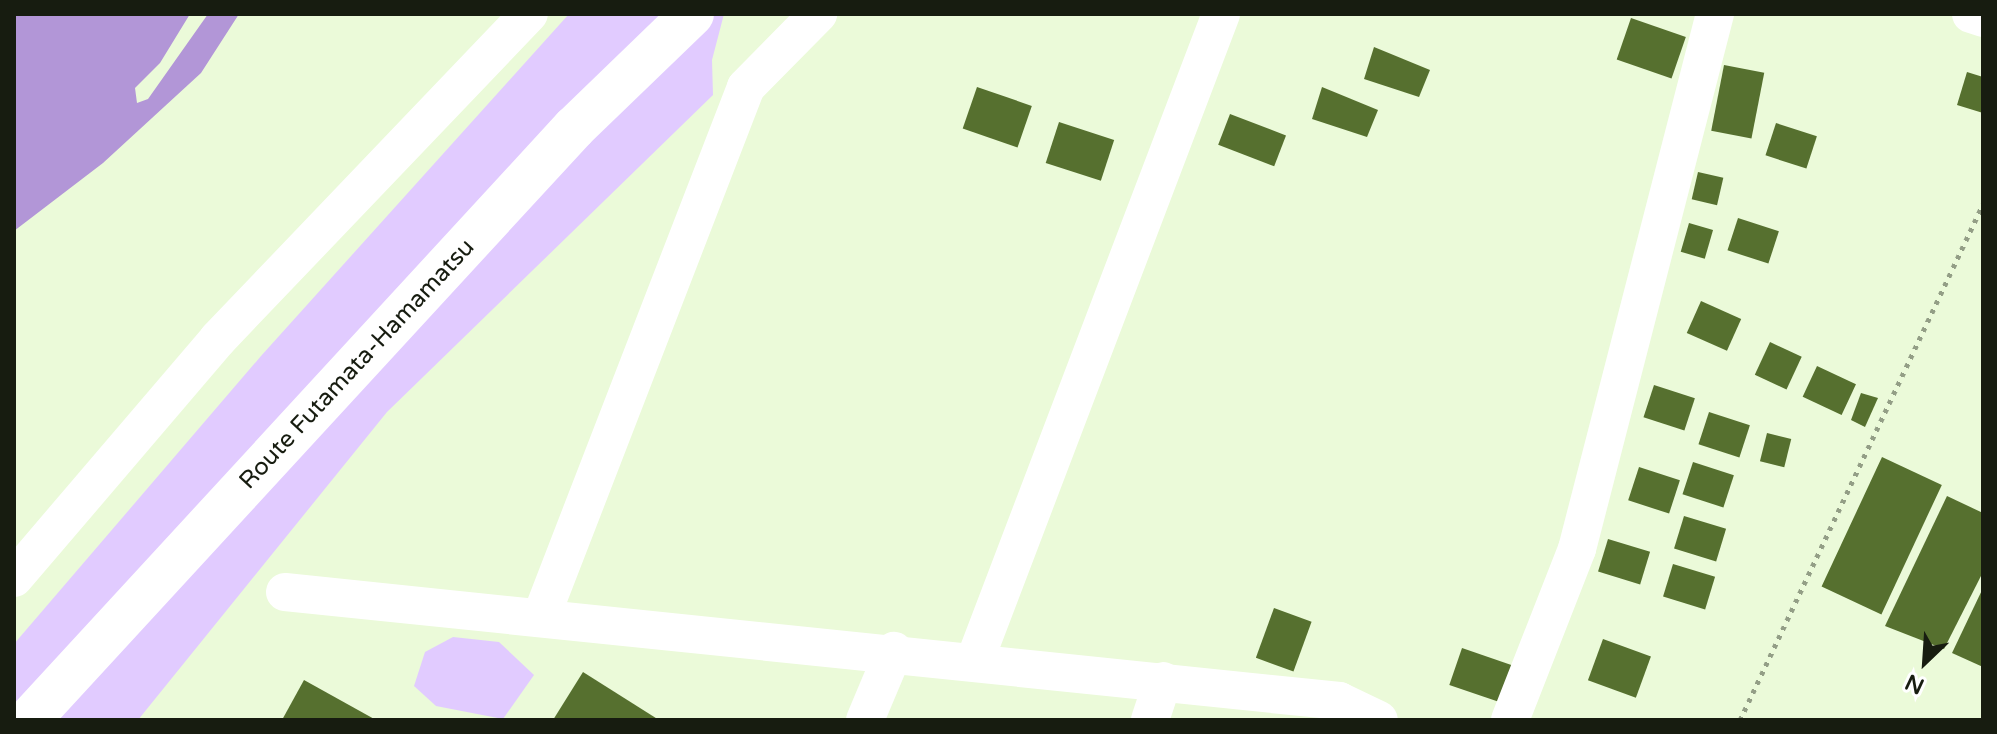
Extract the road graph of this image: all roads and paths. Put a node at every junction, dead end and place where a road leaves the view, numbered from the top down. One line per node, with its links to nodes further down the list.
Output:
1 (529, 14): 9 (street)
2 (692, 14): 15 (main road, Route Futamata-Hamamatsu)
3 (818, 14): 11 (street)
4 (1221, 14): 13 (street)
5 (1715, 14): 19 (street)
6 (1971, 14): 7 (street)
7 (1983, 18)
8 (1983, 204): 20 (path)
9 (14, 578)
10 (285, 592): 11 (street)
11 (541, 617): 12 (street)
12 (894, 651): 13 (street); 16 (street)
13 (975, 660): 14 (street)
14 (1163, 681): 17 (street); 18 (street)
15 (29, 720)
16 (865, 720)
17 (1150, 720)
18 (1379, 720)
19 (1510, 720)
20 (1740, 720)

